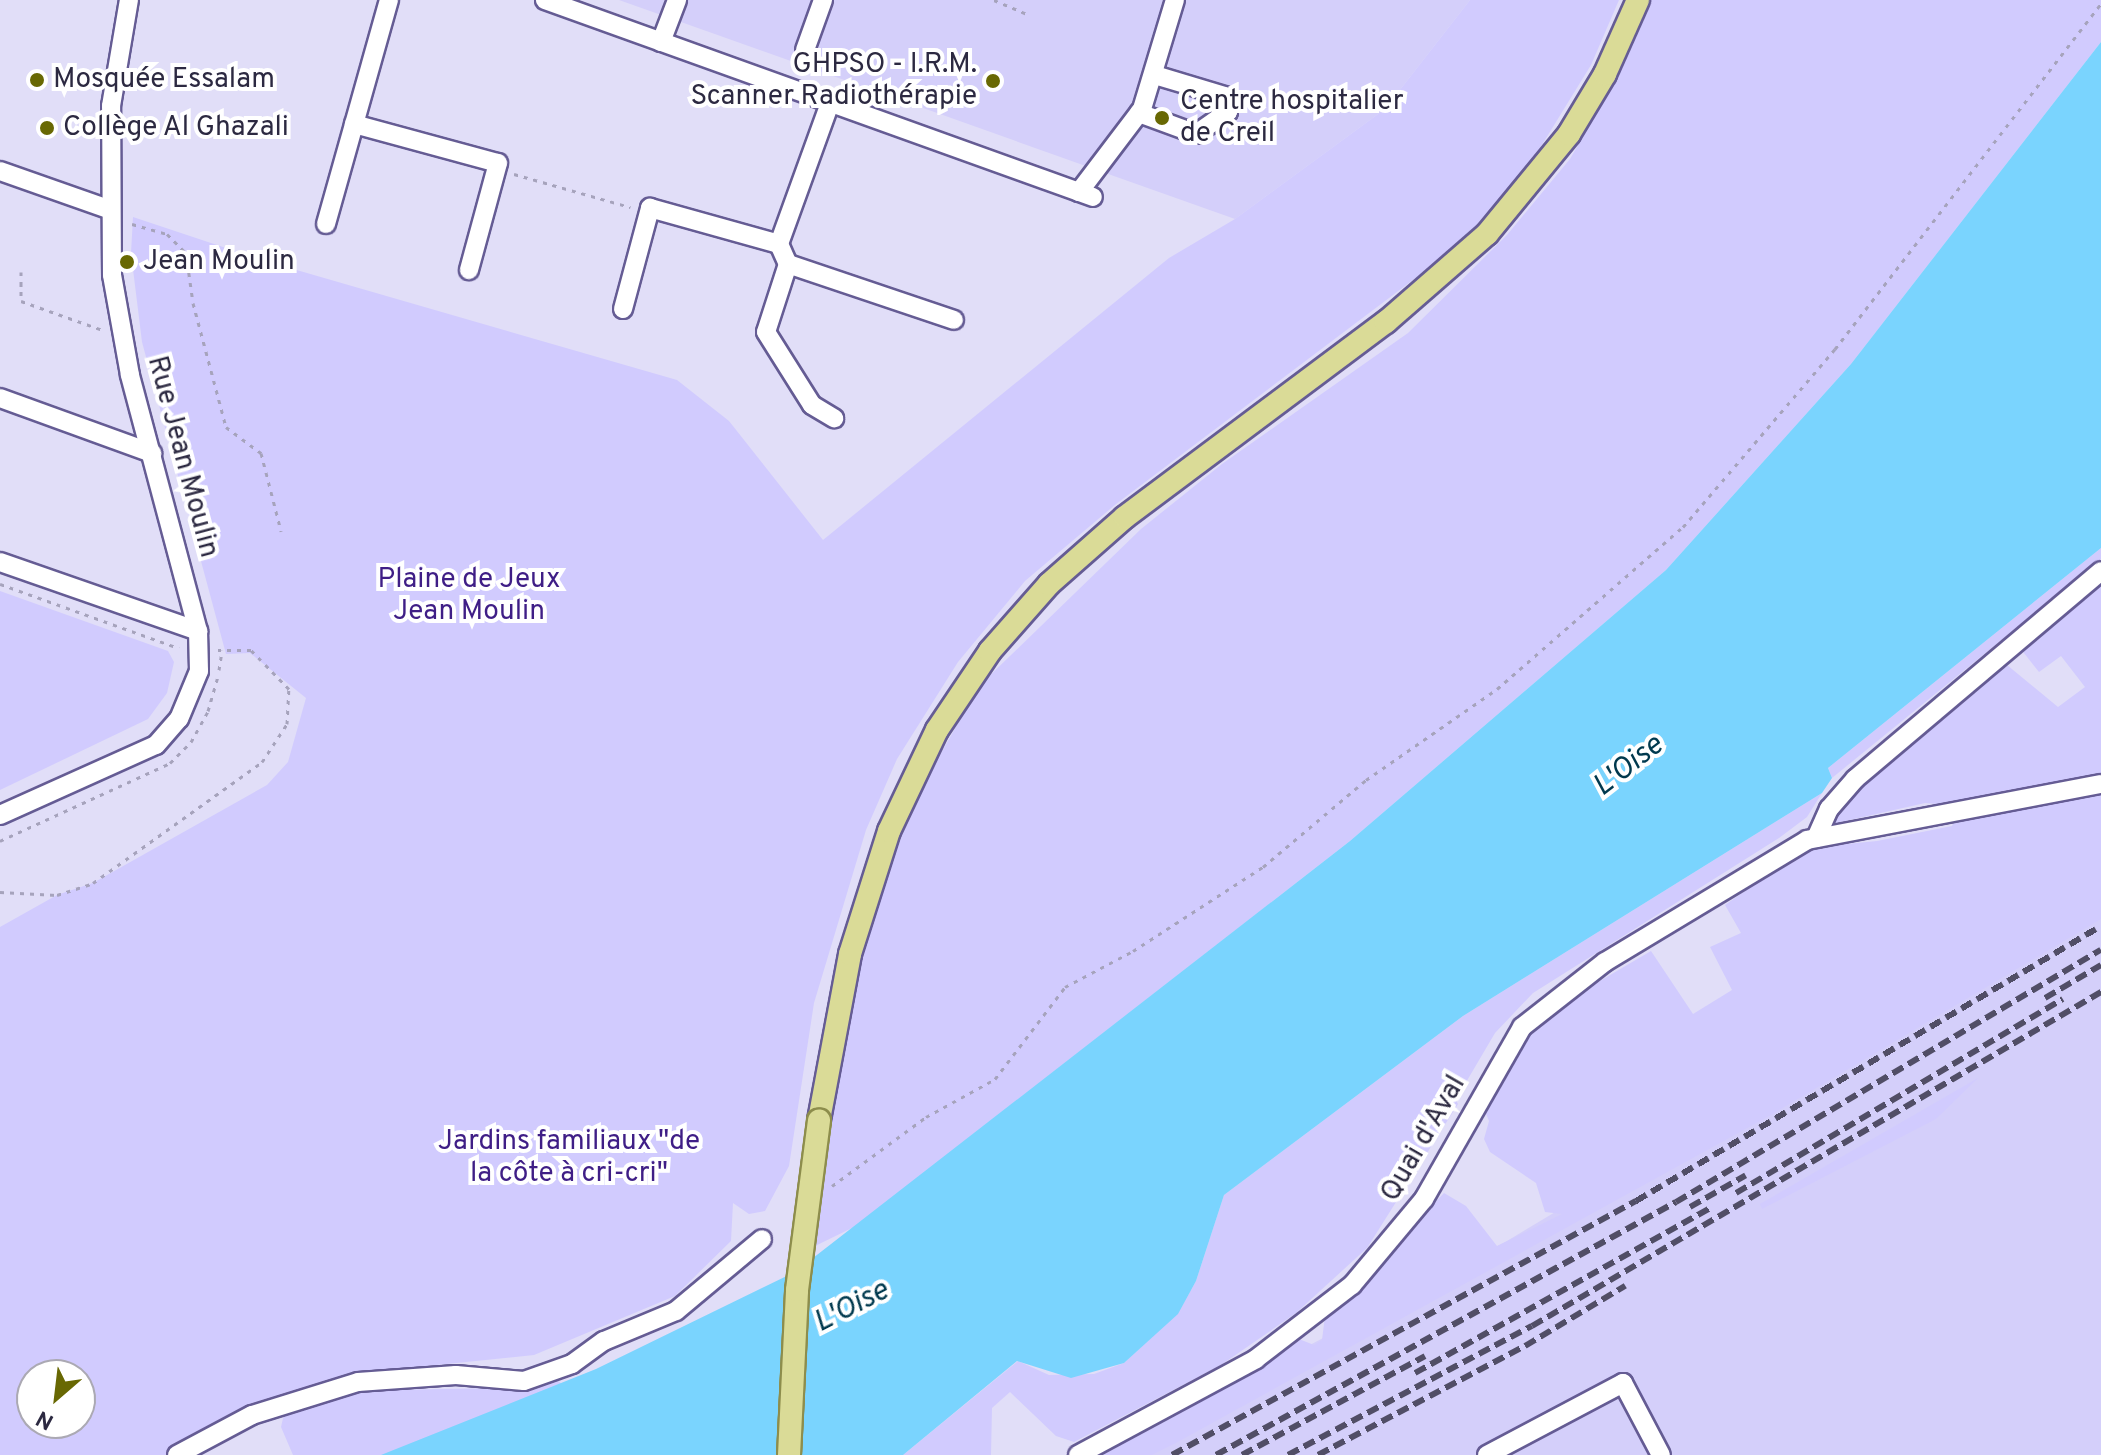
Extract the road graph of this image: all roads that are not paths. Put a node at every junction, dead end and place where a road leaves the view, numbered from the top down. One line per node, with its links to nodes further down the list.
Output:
1 (129, 0): 15 (street, Rue Jean Moulin)
2 (389, 0): 13 (street)
3 (545, 0): 8 (street)
4 (677, 0): 8 (street)
5 (823, 0): 9 (street)
6 (1175, 0): 10 (street)
7 (1638, 0): 33 (main road, bridge)
8 (661, 42): 11 (street)
9 (805, 50)
10 (1155, 75): 12 (street); 12 (street)
11 (830, 103): 12 (street); 17 (street)
12 (1139, 113)
13 (354, 124): 16 (street); 19 (street)
14 (0, 171): 15 (street)
15 (109, 213): 24 (street, Rue Jean Moulin)
16 (326, 224)
17 (779, 244): 18 (street); 20 (street)
18 (788, 264): 21 (street); 23 (street)
19 (469, 270)
20 (623, 309)
21 (954, 320)
22 (0, 398): 24 (street)
23 (834, 418)
24 (152, 453): 27 (street, Rue Jean Moulin)
25 (0, 562): 27 (street)
26 (2101, 571): 30 (street)
27 (198, 631): 29 (street, Rue Jean Moulin)
28 (2101, 784): 30 (street)
29 (0, 815)
30 (1811, 839): 34 (street, Quai d'Aval)
31 (762, 1239): 32 (street)
32 (177, 1455)
33 (789, 1455)
34 (1078, 1455)
35 (1487, 1455): 36 (street)
36 (1661, 1455)

